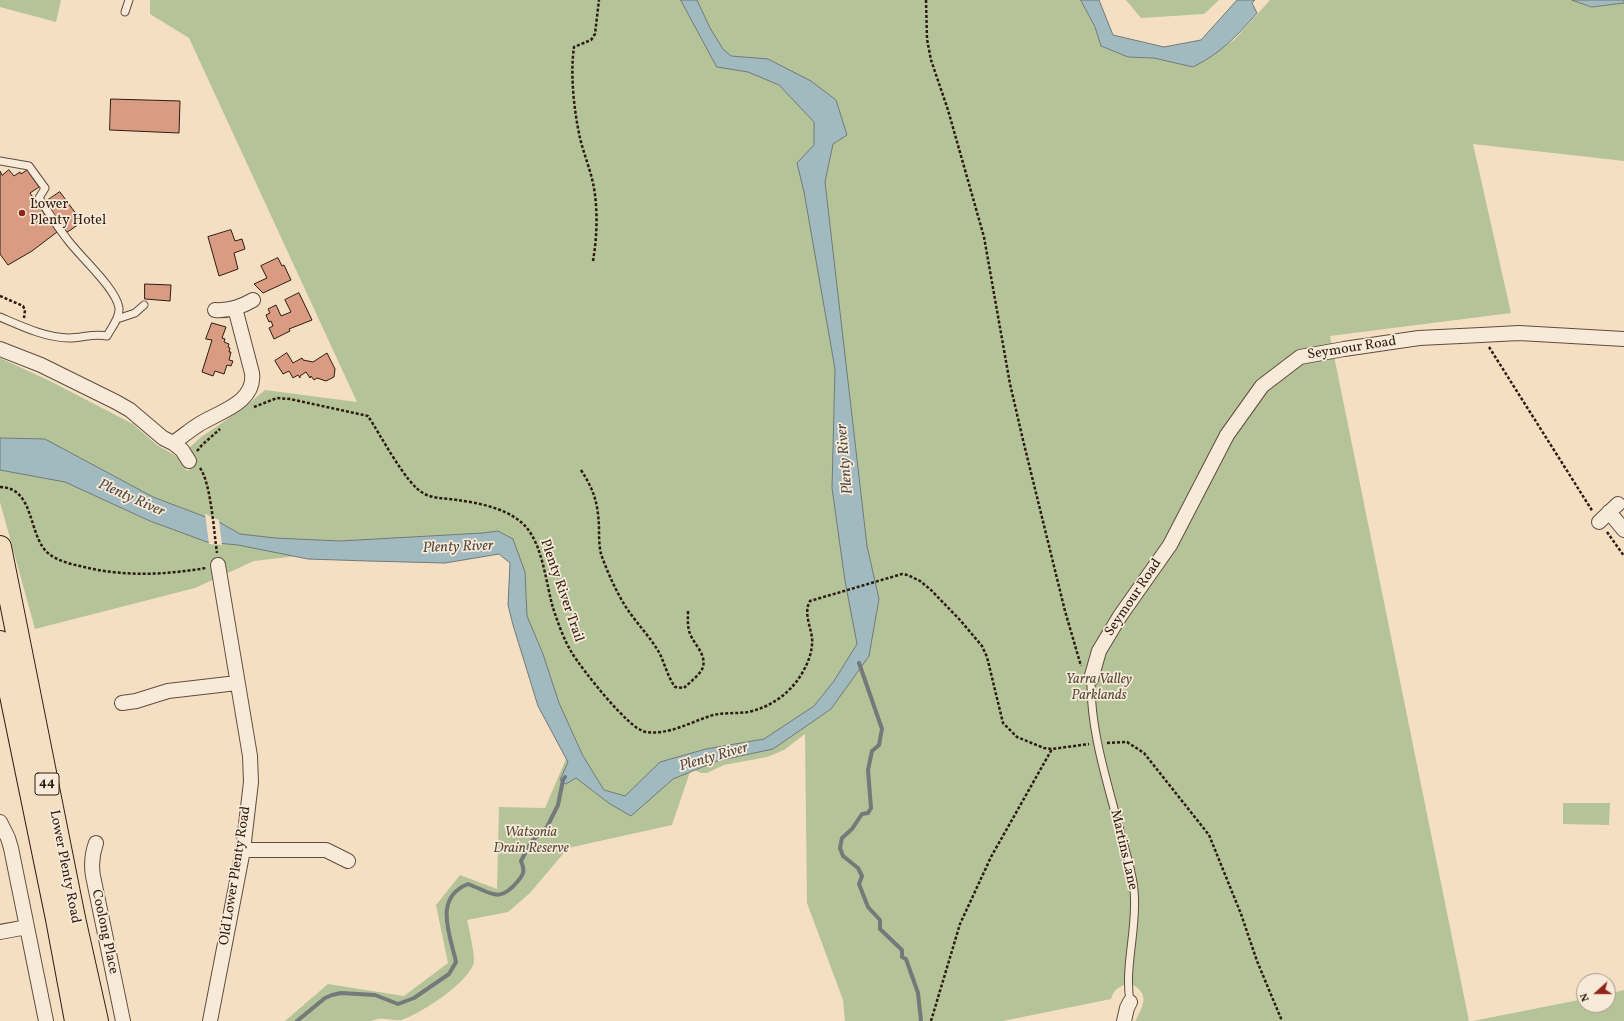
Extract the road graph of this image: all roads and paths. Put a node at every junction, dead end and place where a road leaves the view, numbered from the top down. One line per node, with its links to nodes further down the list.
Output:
1 (129, 0): 4 (lane)
2 (599, 0): 6 (path)
3 (926, 0): 32 (path)
4 (124, 12)
5 (0, 161): 13 (lane)
6 (593, 261)
7 (0, 296): 14 (path)
8 (253, 300): 10 (street)
9 (144, 305): 13 (lane)
10 (235, 308): 11 (street); 20 (street)
11 (215, 310)
12 (0, 317): 14 (lane)
13 (117, 319): 14 (lane)
14 (21, 326)
15 (1481, 334): 16 (street, Seymour Road); 24 (path); 32 (street, Seymour Road)
16 (1624, 339)
17 (0, 349): 20 (street)
18 (250, 409): 29 (path, Plenty River Trail)
19 (224, 426): 21 (path)
20 (173, 444): 21 (street)
21 (194, 460): 28 (path)
22 (581, 470): 30 (path)
23 (0, 487): 28 (path)
24 (1609, 513): 25 (street); 27 (path)
25 (1624, 530)
26 (0, 547): 45 (main road, Lower Plenty Road / 44)
27 (1624, 556)
28 (218, 565): 33 (street, Old Lower Plenty Road)
29 (902, 574)
30 (688, 611)
31 (0, 642): 44 (main road, Lower Plenty Road / 44)
32 (1091, 679): 42 (lane, Martins Lane)
33 (237, 683): 34 (street); 38 (street, Old Lower Plenty Road)
34 (122, 703)
35 (1052, 749): 48 (path)
36 (0, 822): 40 (street)
37 (96, 843): 46 (street, Coolong Place)
38 (244, 850): 39 (street); 47 (street, Old Lower Plenty Road)
39 (348, 861)
40 (27, 927): 41 (street); 43 (street)
41 (0, 932)
42 (1130, 1002): 49 (street, Martins Lane)
43 (46, 1021)
44 (76, 1021)
45 (97, 1021)
46 (123, 1021)
47 (210, 1021)
48 (931, 1021)
49 (1124, 1021)

